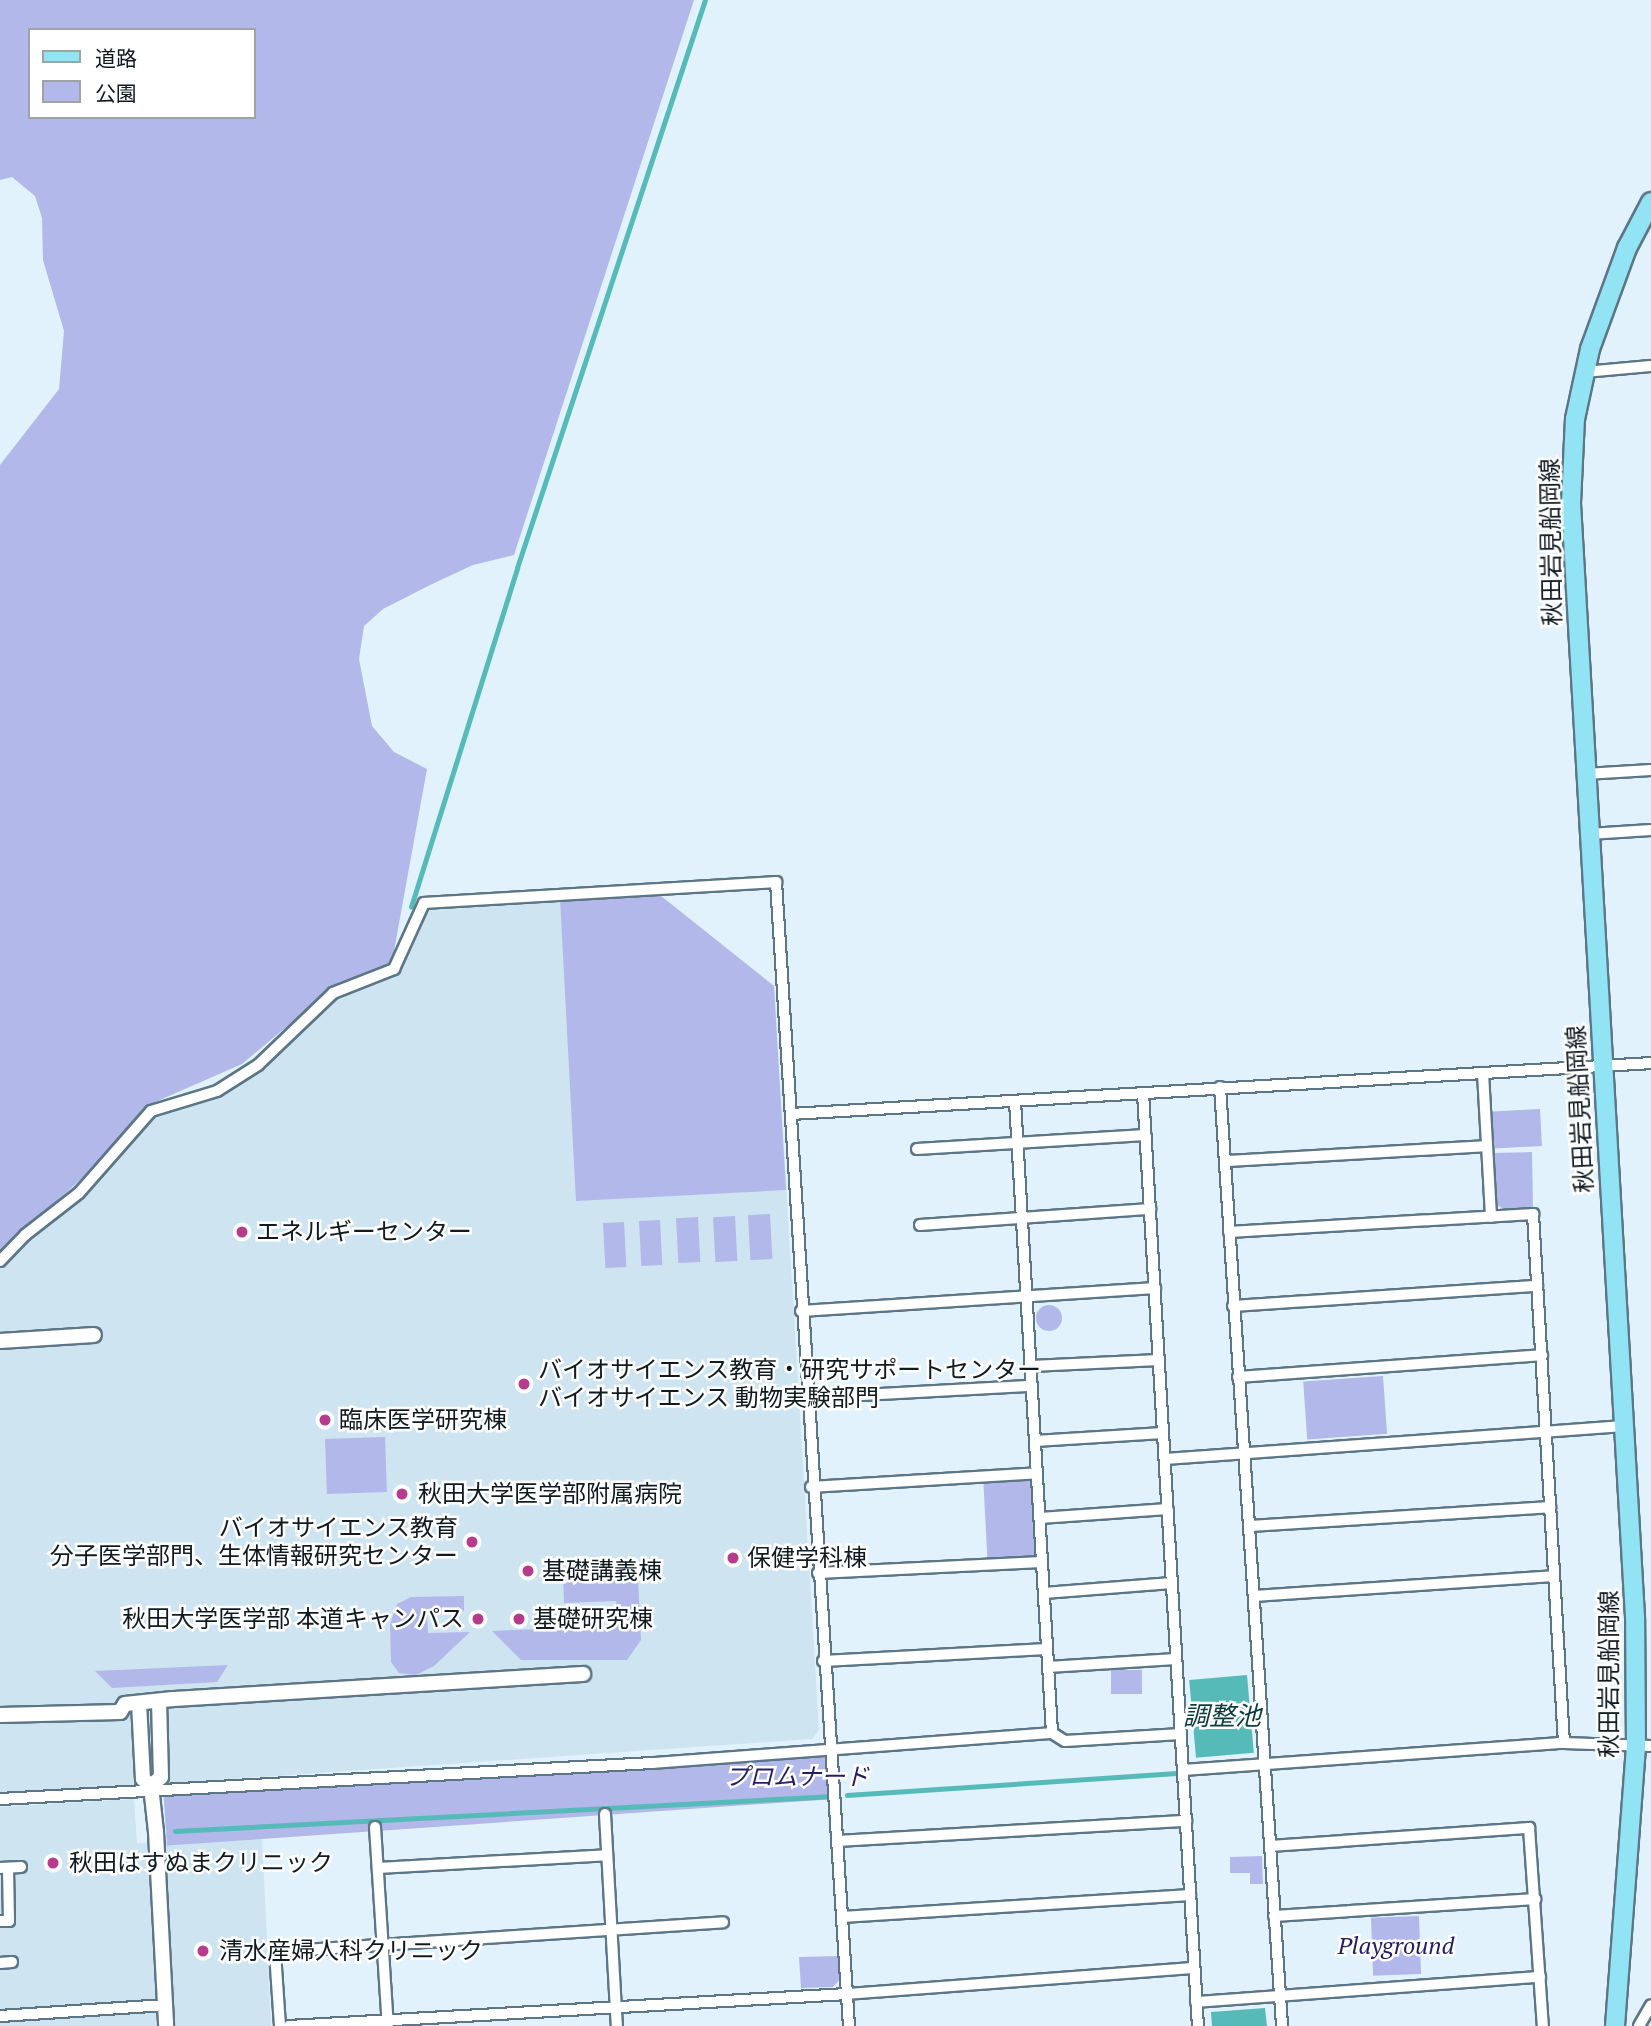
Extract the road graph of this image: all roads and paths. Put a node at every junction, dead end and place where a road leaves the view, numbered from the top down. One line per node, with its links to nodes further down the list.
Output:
1 (1651, 202): 3 (main road, 秋田岩見船岡線)
2 (1651, 366): 3 (street)
3 (1584, 372): 5 (main road, 秋田岩見船岡線)
4 (1651, 770): 5 (street)
5 (1585, 774): 7 (main road, 秋田岩見船岡線)
6 (1651, 830): 7 (street)
7 (1588, 834): 9 (main road, 秋田岩見船岡線)
8 (1651, 1063): 9 (street)
9 (1602, 1066): 10 (street); 39 (main road, 秋田岩見船岡線)
10 (1483, 1073): 11 (street); 17 (street)
11 (1220, 1087): 12 (street); 19 (street)
12 (1143, 1093): 13 (street); 15 (street)
13 (1015, 1101): 14 (street); 16 (street)
14 (791, 1114): 25 (street); 30 (street)
15 (1146, 1135): 16 (street); 20 (street)
16 (1017, 1144): 18 (street); 22 (street)
17 (1485, 1146): 19 (street); 21 (street)
18 (917, 1149)
19 (1228, 1161): 24 (street)
20 (1150, 1209): 22 (street); 27 (street)
21 (1491, 1217): 24 (street); 26 (street)
22 (1022, 1218): 23 (street); 28 (street)
23 (920, 1225)
24 (1229, 1232): 29 (street)
25 (0, 1261)
26 (1537, 1286): 29 (street); 33 (street)
27 (1154, 1288): 28 (street); 34 (street)
28 (1027, 1298): 30 (street); 35 (street)
29 (1233, 1306): 36 (street)
30 (801, 1311): 38 (street)
31 (94, 1335): 32 (street)
32 (0, 1341)
33 (1542, 1355): 36 (street); 40 (street)
34 (1159, 1360): 35 (street); 41 (street)
35 (1031, 1366): 37 (street)
36 (1238, 1377): 43 (street)
37 (1032, 1386): 38 (street); 42 (street)
38 (807, 1398): 46 (street)
39 (1624, 1426): 40 (street); 68 (main road, 秋田岩見船岡線)
40 (1547, 1431): 43 (street); 47 (street)
41 (1163, 1433): 42 (street); 44 (street)
42 (1035, 1441): 45 (street)
43 (1243, 1454): 44 (street); 50 (street)
44 (1165, 1459): 48 (street)
45 (1037, 1473): 46 (street); 49 (street)
46 (811, 1487): 52 (street)
47 (1550, 1507): 50 (street); 53 (street)
48 (1168, 1509): 49 (street); 54 (street)
49 (1040, 1518): 51 (street)
50 (1250, 1527): 56 (street)
51 (1042, 1562): 52 (street); 55 (street)
52 (818, 1573): 59 (street)
53 (1553, 1576): 56 (street); 67 (street)
54 (1172, 1583): 55 (street); 58 (street)
55 (1044, 1593): 57 (street)
56 (1254, 1596): 70 (street)
57 (1047, 1649): 59 (street); 60 (street)
58 (1176, 1659): 60 (street); 66 (street)
59 (824, 1661): 69 (street)
60 (1048, 1667): 65 (street)
61 (583, 1674): 62 (street)
62 (159, 1701): 63 (street); 72 (street)
63 (139, 1703): 64 (street); 72 (street)
64 (0, 1715)
65 (1052, 1733): 66 (street); 69 (street)
66 (1181, 1734): 71 (street)
67 (1564, 1743): 68 (street); 70 (street)
68 (1643, 1747): 111 (main road, 秋田岩見船岡線)
69 (832, 1750): 72 (street); 77 (street)
70 (1264, 1764): 71 (street); 78 (street)
71 (1183, 1770): 75 (street)
72 (151, 1788): 73 (street); 98 (street)
73 (0, 1798)
74 (604, 1814): 79 (street)
75 (1186, 1821): 77 (street); 83 (street)
76 (375, 1827): 82 (street)
77 (837, 1841): 86 (street)
78 (1270, 1846): 84 (street); 85 (street)
79 (607, 1855): 82 (street); 89 (street)
80 (21, 1867): 81 (street)
81 (4, 1868): 87 (street)
82 (378, 1868): 90 (street)
83 (1190, 1895): 86 (street); 93 (street)
84 (1535, 1899): 85 (street); 94 (street)
85 (1274, 1916): 96 (street)
86 (842, 1917): 95 (street)
87 (0, 1921)
88 (723, 1922): 89 (street)
89 (611, 1930): 90 (street); 100 (street)
90 (383, 1943): 102 (street); 104 (street)
91 (12, 1962): 92 (street)
92 (0, 1963)
93 (1194, 1968): 95 (street); 97 (street)
94 (1540, 1977): 96 (street); 110 (street)
95 (847, 1994): 100 (street); 107 (street)
96 (1280, 1996): 97 (street); 109 (street)
97 (1196, 2002): 108 (street)
98 (164, 2005): 101 (street); 103 (street)
99 (1651, 2005): 112 (street)
100 (615, 2006): 102 (street); 106 (street)
101 (0, 2016)
102 (388, 2022): 105 (street)
103 (166, 2026)
104 (280, 2026)
105 (289, 2026)
106 (617, 2026)
107 (849, 2026)
108 (1198, 2026)
109 (1282, 2026)
110 (1543, 2026)
111 (1615, 2026)
112 (1639, 2026)

